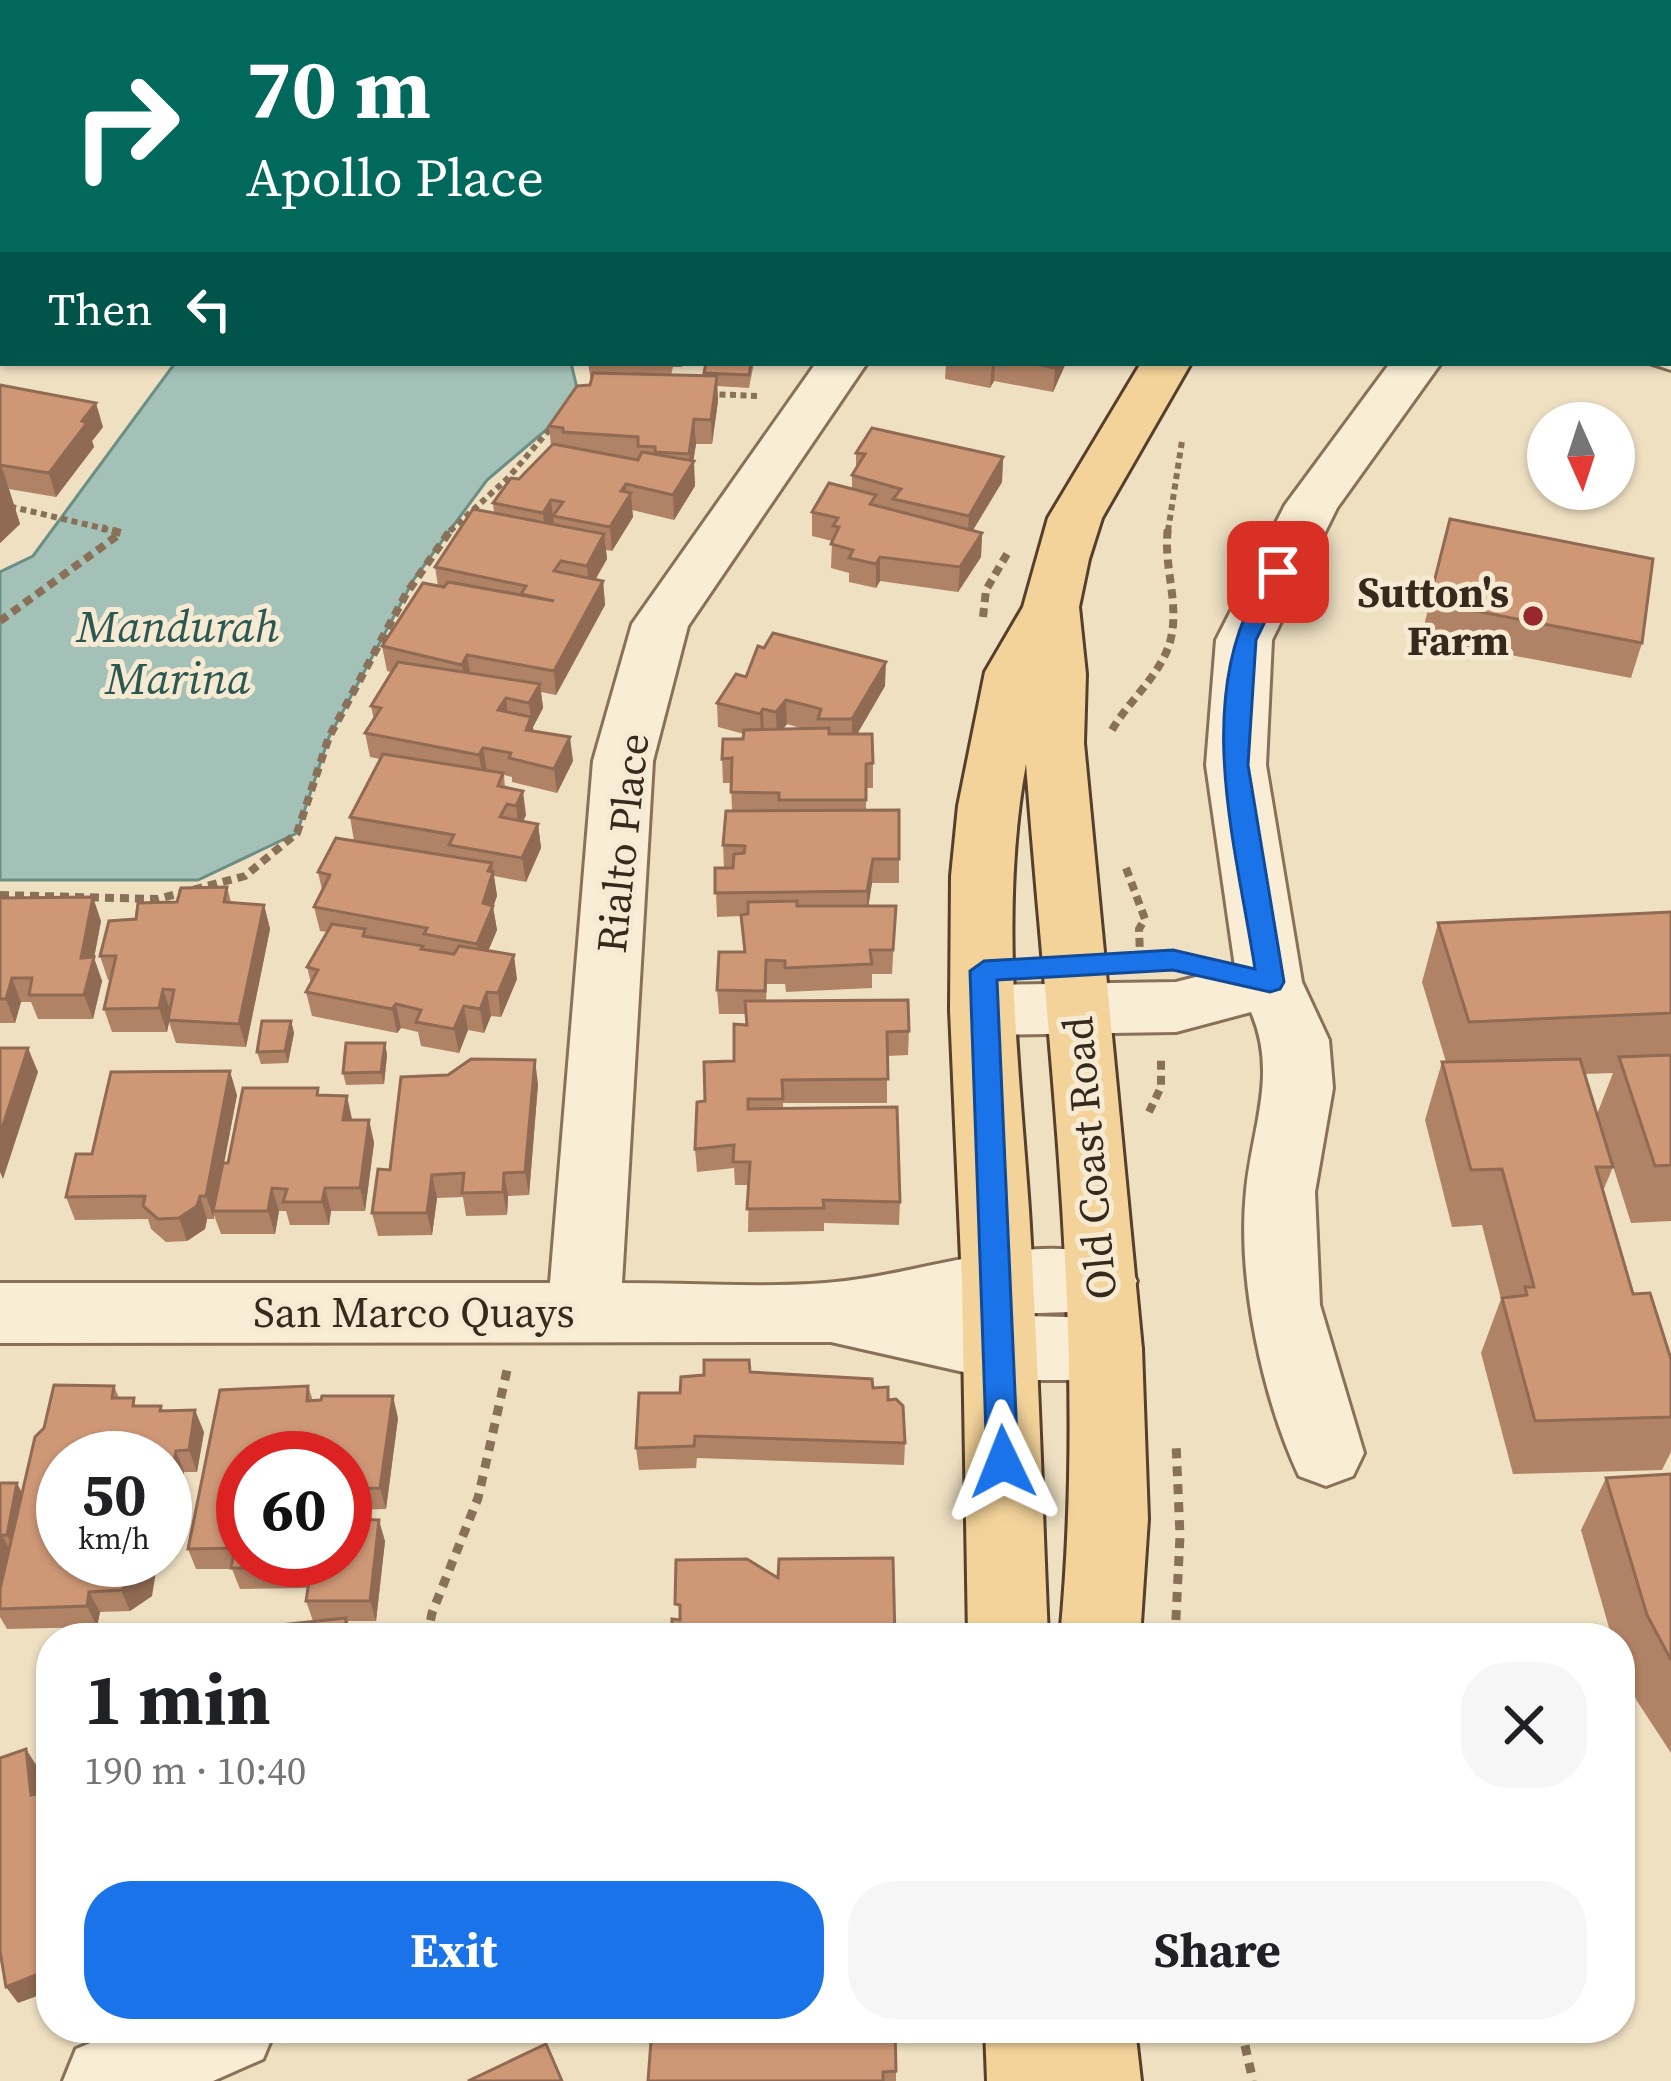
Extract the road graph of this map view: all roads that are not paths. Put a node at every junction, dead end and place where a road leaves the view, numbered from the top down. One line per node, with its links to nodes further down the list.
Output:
1 (1164, 366): 4 (main road, Old Coast Road)
2 (1414, 366): 5 (street)
3 (825, 386): 8 (street, Rialto Place)
4 (1051, 607): 6 (main road, Old Coast Road); 7 (main road, Old Coast Road)
5 (1270, 982): 6 (street); 12 (street)
6 (1074, 988): 7 (street); 10 (main road, Old Coast Road)
7 (983, 991): 11 (main road, Old Coast Road)
8 (584, 1311): 9 (street, San Marco Quays); 11 (street, San Marco Quays)
9 (0, 1313)
10 (1104, 1315): 11 (street, San Marco Quays); 14 (main road, Old Coast Road)
11 (999, 1316): 13 (main road, Old Coast Road)
12 (1326, 1453)
13 (1009, 1623)
14 (1101, 1623)
15 (197, 2043): 18 (street)
16 (1030, 2043): 19 (main road)
17 (1092, 2043): 20 (main road)
18 (108, 2081)
19 (1032, 2081)
20 (1096, 2081)

